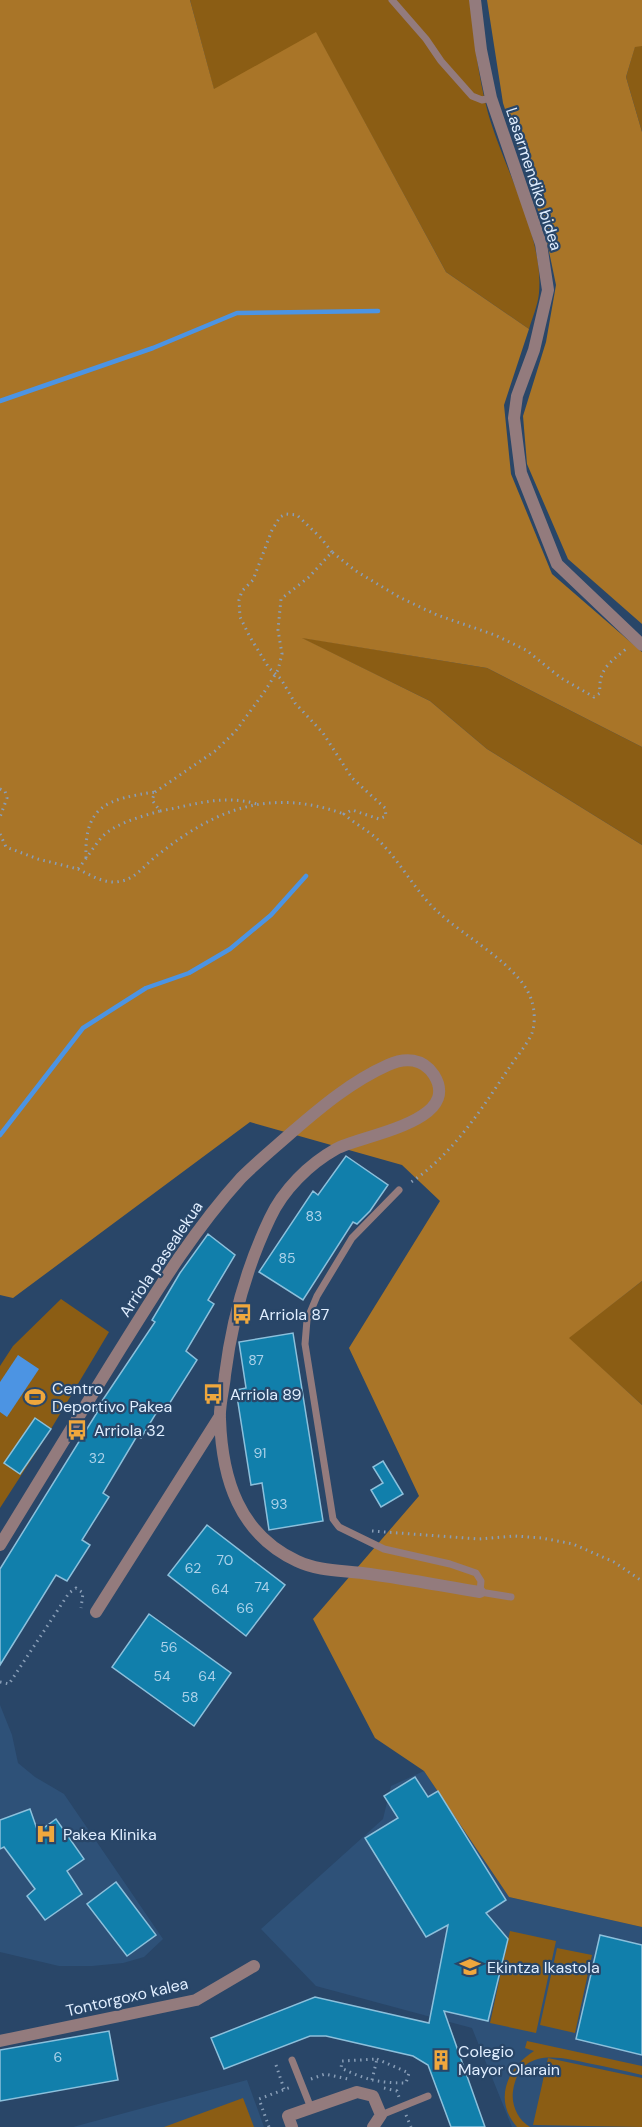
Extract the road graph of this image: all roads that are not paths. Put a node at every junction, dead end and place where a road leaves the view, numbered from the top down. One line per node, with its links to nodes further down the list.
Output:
1 (392, 0): 3 (lane)
2 (475, 0): 3 (street, Lasarmendiko bidea)
3 (491, 99): 4 (street, Lasarmendiko bidea)
4 (639, 642)
5 (399, 1190): 8 (lane)
6 (220, 1416): 7 (street, Arriola pasealekua); 8 (street, Arriola pasealekua); 10 (street, Arriola pasealekua)
7 (0, 1545)
8 (480, 1592): 9 (lane)
9 (511, 1598)
10 (96, 1612)
11 (254, 1966): 12 (street, Tontorgoxo kalea)
12 (0, 2041)
13 (292, 2060): 15 (lane)
14 (428, 2096): 16 (lane)
15 (310, 2108): 16 (street); 17 (street)
16 (381, 2115): 18 (street)
17 (292, 2127)
18 (373, 2127)

